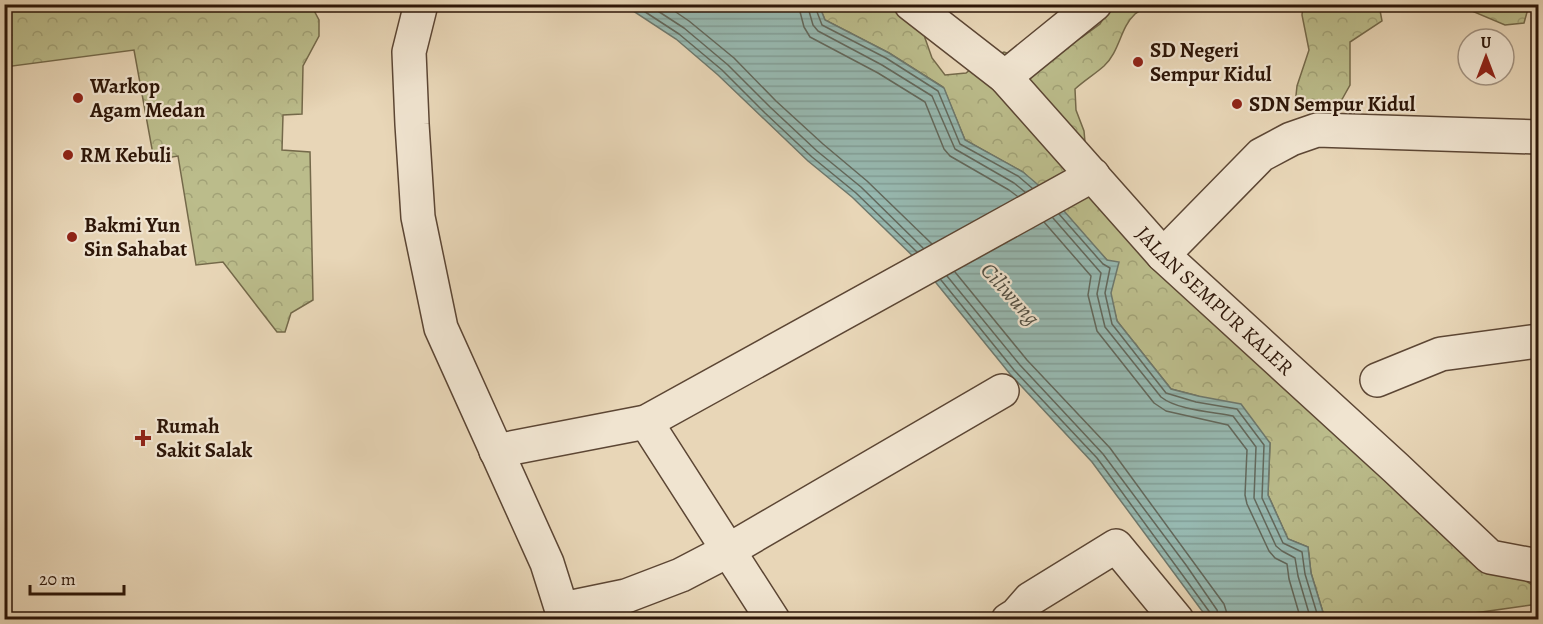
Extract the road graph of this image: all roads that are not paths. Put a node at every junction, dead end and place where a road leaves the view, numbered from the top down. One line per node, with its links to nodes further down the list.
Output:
1 (421, 4): 12 (street)
2 (911, 4): 4 (street, JALAN SEMPUR KALER)
3 (1095, 4): 4 (street)
4 (1005, 77): 6 (street, JALAN SEMPUR KALER)
5 (1539, 137): 7 (street)
6 (1086, 179): 7 (street, JALAN SEMPUR KALER); 11 (street)
7 (1163, 255): 14 (street, JALAN SEMPUR KALER)
8 (1539, 341): 9 (street)
9 (1377, 380)
10 (1002, 392): 13 (street)
11 (646, 422): 12 (street); 13 (street)
12 (496, 451): 15 (street)
13 (729, 550): 15 (street); 16 (street)
14 (1539, 566)
15 (564, 614)
16 (773, 620)
17 (1008, 620): 18 (street)
18 (1177, 620)

